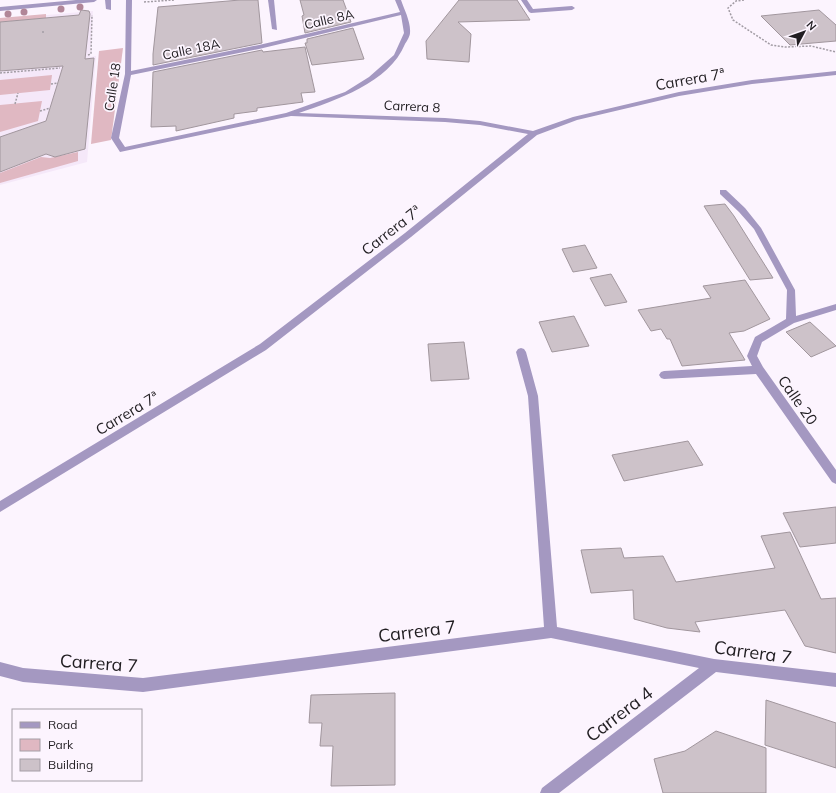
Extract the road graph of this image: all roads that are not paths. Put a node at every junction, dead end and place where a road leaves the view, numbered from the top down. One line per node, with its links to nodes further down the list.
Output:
1 (93, 0): 8 (street)
2 (108, 0): 9 (street)
3 (270, 0): 11 (street)
4 (398, 0): 10 (street, Carrera 8)
5 (524, 0): 7 (street)
6 (129, 2): 14 (street, Calle 18)
7 (572, 8)
8 (0, 9)
9 (109, 9)
10 (403, 13): 12 (street, Calle 8A); 15 (street, Carrera 8)
11 (274, 29)
12 (259, 47): 14 (street, Calle 18A)
13 (836, 73): 16 (street, Carrera 7ª)
14 (128, 74): 17 (street, Calle 18)
15 (288, 115): 16 (street, Carrera 8); 17 (street, Carrera 8)
16 (534, 133): 25 (street, Carrera 7ª)
17 (124, 150)
18 (723, 192): 20 (street)
19 (835, 307): 20 (street)
20 (791, 321): 22 (street, Calle 20)
21 (521, 352): 26 (street)
22 (759, 370): 23 (street); 24 (street, Calle 20)
23 (664, 375)
24 (836, 479)
25 (0, 507)
26 (551, 632): 27 (street, Carrera 7); 28 (street, Carrera 7)
27 (714, 666): 29 (street, Carrera 7); 30 (street, Carrera 4)
28 (0, 669)
29 (836, 680)
30 (547, 793)

